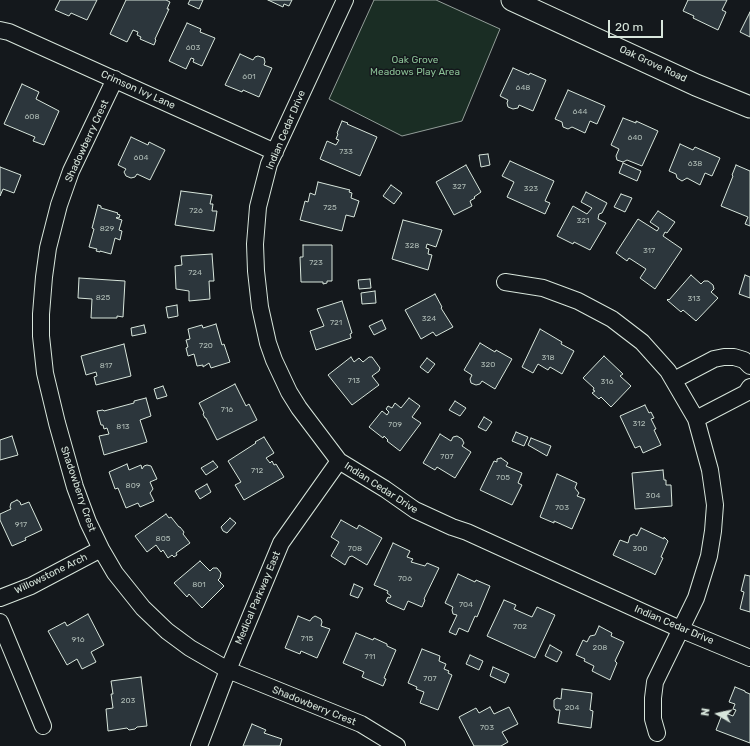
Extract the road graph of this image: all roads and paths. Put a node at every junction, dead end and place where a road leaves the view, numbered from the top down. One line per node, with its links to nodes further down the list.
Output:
1 (345, 0): 6 (street, Indian Cedar Drive)
2 (512, 0): 5 (street, Oak Grove Road)
3 (0, 30): 4 (street, Crimson Ivy Lane)
4 (115, 79): 6 (street, Crimson Ivy Lane); 13 (street, Shadowberry Crest)
5 (750, 107)
6 (275, 152): 12 (street, Indian Cedar Drive)
7 (505, 282): 9 (street)
8 (750, 366): 9 (street)
9 (674, 380): 11 (street)
10 (750, 387): 11 (street)
11 (696, 419): 16 (street)
12 (340, 461): 16 (street, Indian Cedar Drive); 18 (street, Medical Parkway East)
13 (101, 549): 14 (street, Willowstone Arch); 18 (street, Shadowberry Crest)
14 (0, 598)
15 (0, 622): 19 (street)
16 (680, 629): 17 (street, Indian Cedar Drive); 20 (street)
17 (750, 658)
18 (228, 670): 21 (street, Medical Parkway East); 22 (street, Shadowberry Crest)
19 (43, 726)
20 (657, 733)
21 (198, 746)
22 (397, 746)

